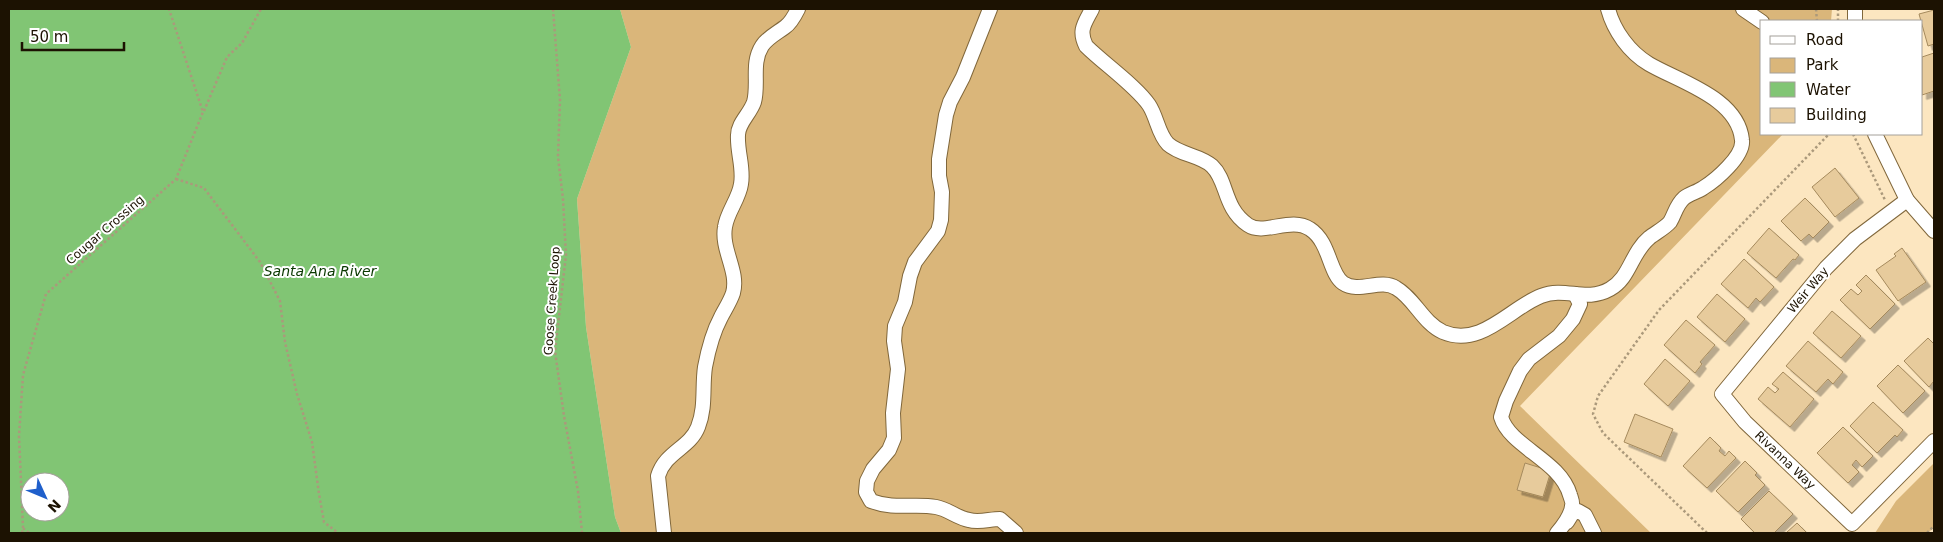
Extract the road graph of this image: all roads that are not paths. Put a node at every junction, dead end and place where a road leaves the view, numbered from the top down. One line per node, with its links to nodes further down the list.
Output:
1 (798, 9): 13 (street)
2 (990, 9): 14 (street)
3 (1092, 9): 10 (street)
4 (1608, 9): 10 (street)
5 (1743, 9): 6 (street)
6 (1760, 21)
7 (1875, 135): 8 (street)
8 (1907, 200): 9 (street); 11 (street, Weir Way)
9 (1934, 231)
10 (1575, 294): 15 (street)
11 (1722, 394): 12 (street, Rivanna Way)
12 (1934, 441)
13 (664, 533)
14 (1016, 533)
15 (1559, 533): 16 (street)
16 (1594, 533)

